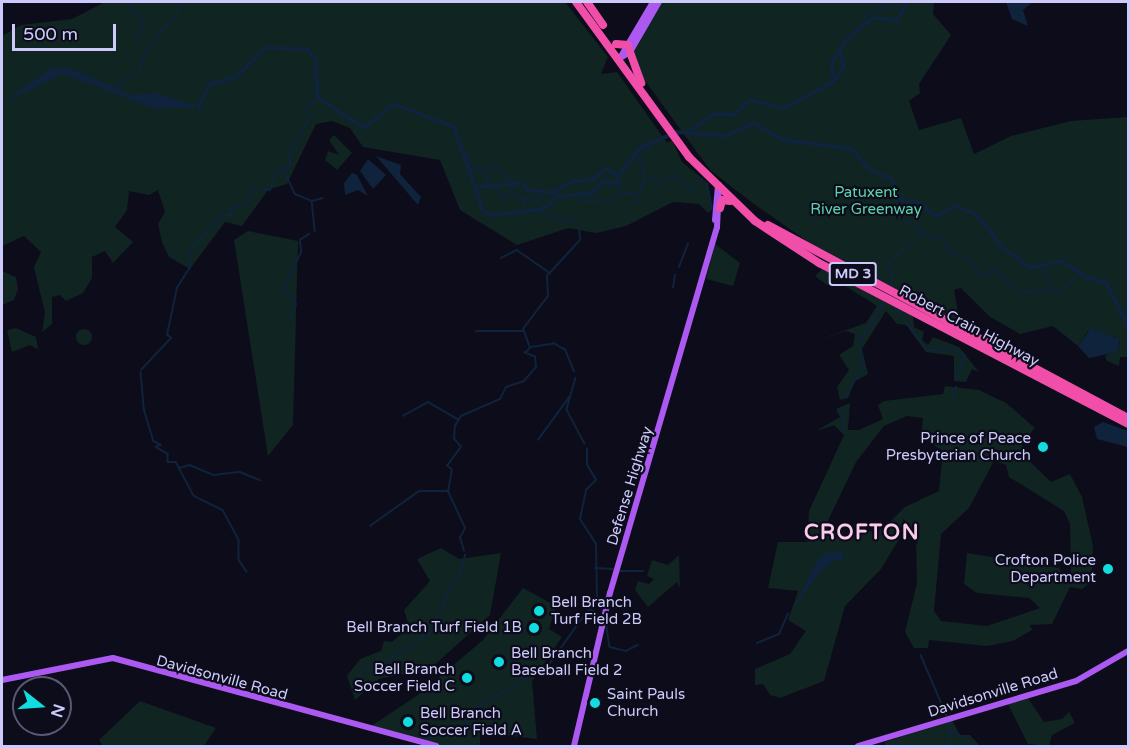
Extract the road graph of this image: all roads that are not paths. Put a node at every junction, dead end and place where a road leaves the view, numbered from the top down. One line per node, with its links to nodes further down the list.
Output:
1 (576, 2): 5 (highway, MD 3)
2 (587, 2): 5 (highway)
3 (653, 2): 5 (main road)
4 (659, 2): 5 (main road)
5 (625, 53): 6 (highway, MD 3); 6 (highway, MD 3)
6 (669, 127): 7 (highway, Robert Crain Highway / MD 3)
7 (720, 187): 8 (highway, Robert Crain Highway / MD 3); 9 (main road, Defense Highway); 10 (main road, Defense Highway); 12 (highway, Robert Crain Highway / MD 3)
8 (731, 201): 9 (highway); 11 (highway, Robert Crain Highway / MD 3)
9 (720, 208): 10 (main road, Defense Highway)
10 (715, 233): 18 (main road, Defense Highway)
11 (905, 308): 12 (highway); 14 (highway, Robert Crain Highway / MD 3)
12 (921, 309): 13 (highway, Robert Crain Highway / MD 3)
13 (1128, 418)
14 (1128, 424)
15 (1128, 651): 19 (main road, Davidsonville Road)
16 (2, 680): 17 (main road, Davidsonville Road)
17 (436, 747)
18 (574, 747)
19 (858, 747)

